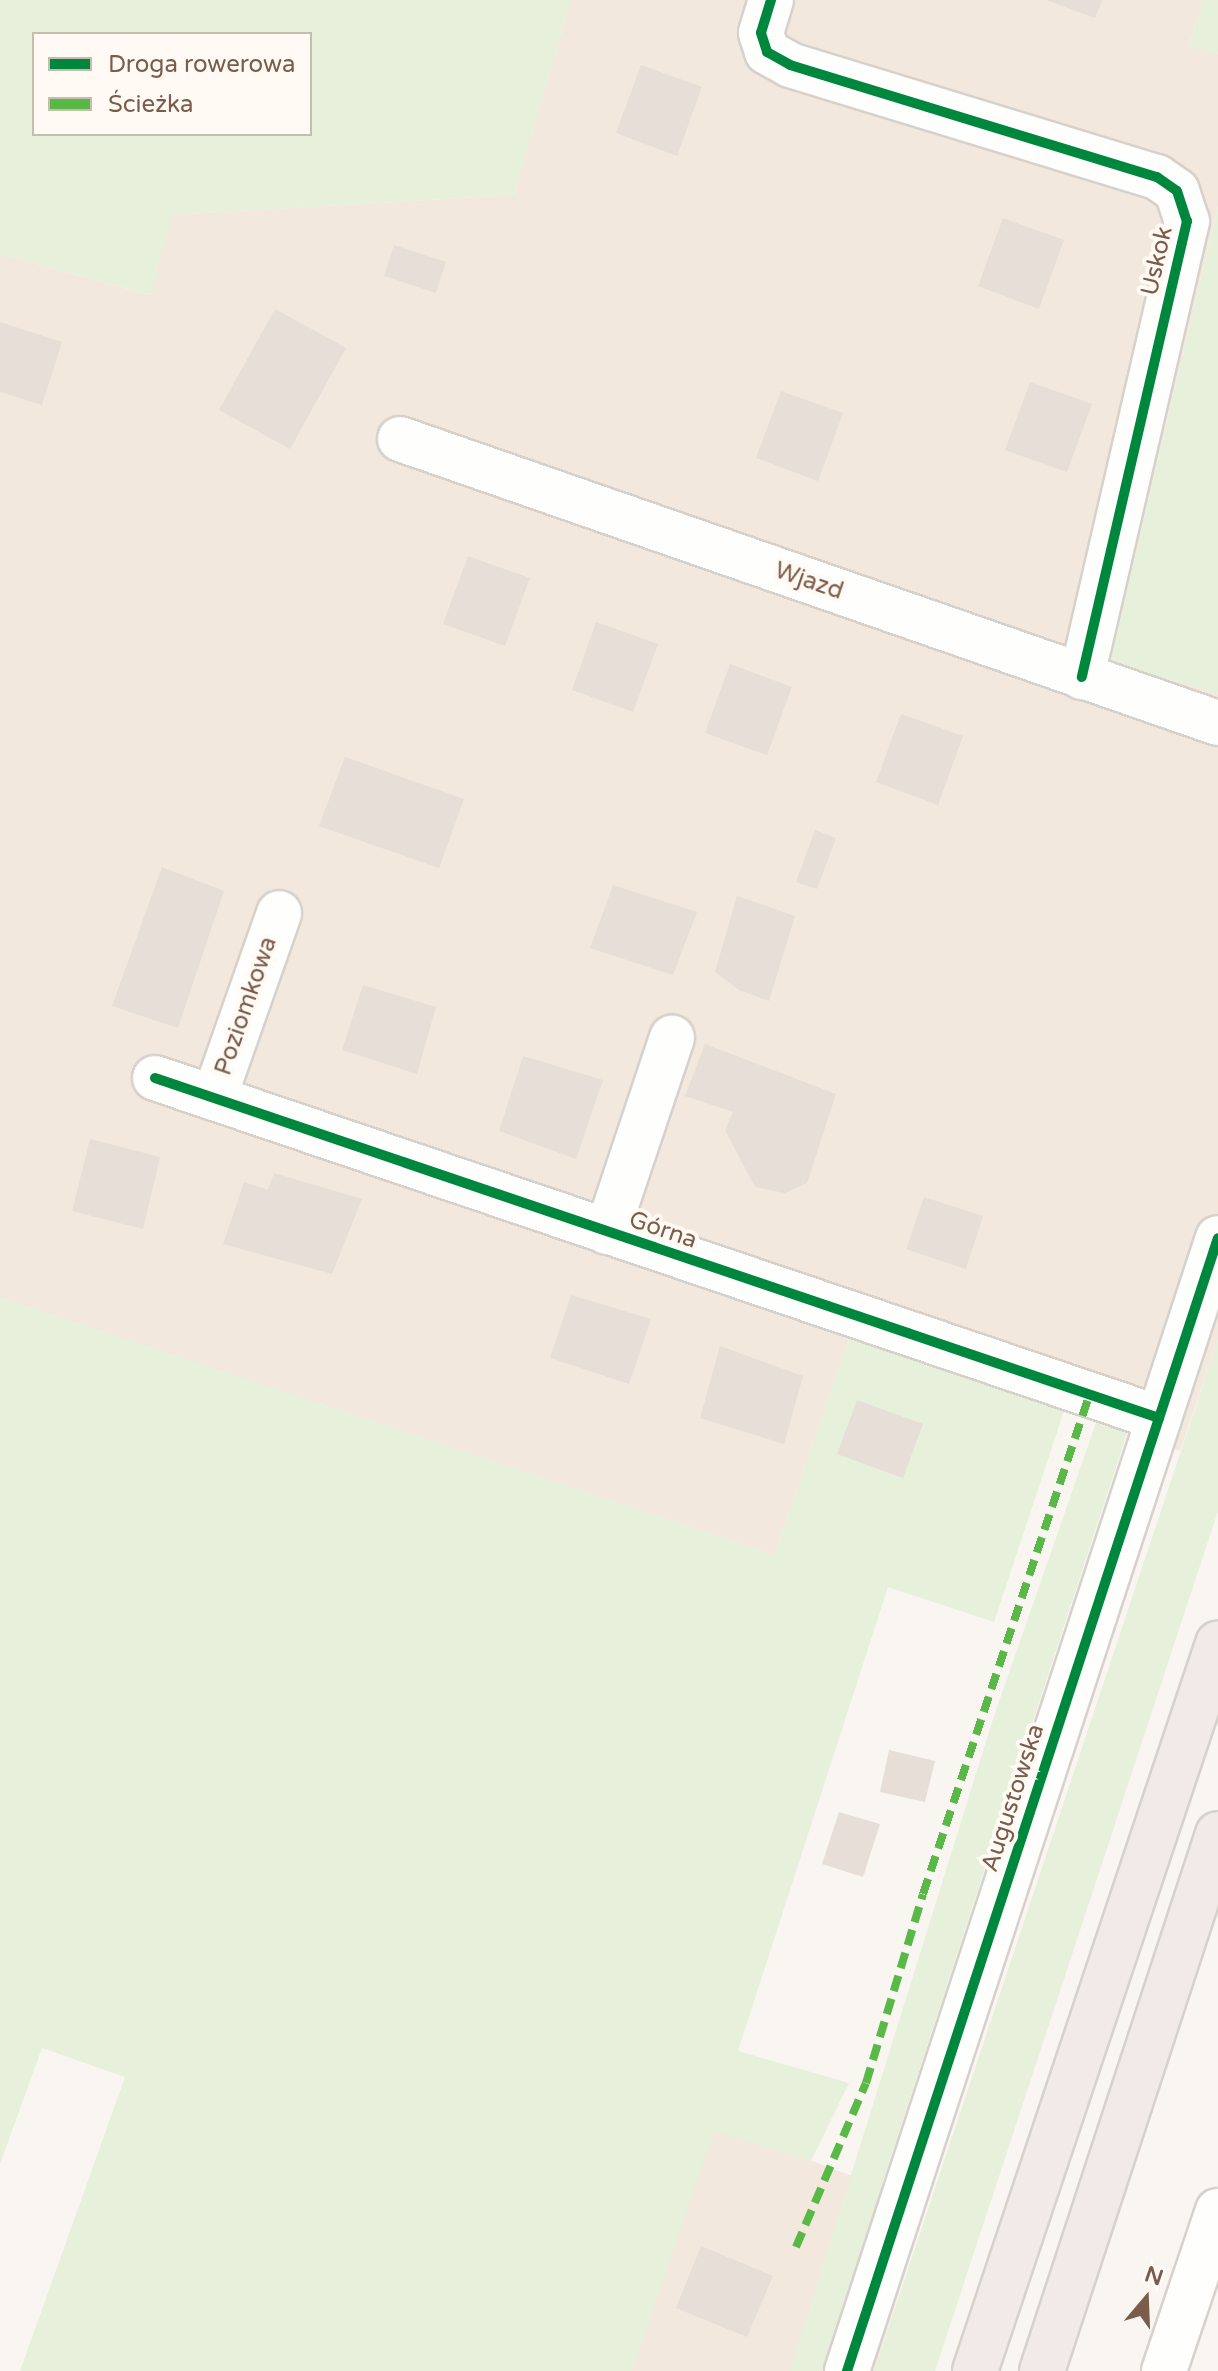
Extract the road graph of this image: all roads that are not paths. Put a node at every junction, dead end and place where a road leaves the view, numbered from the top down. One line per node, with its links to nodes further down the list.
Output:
1 (771, 0): 3 (street, Uskok)
2 (400, 439): 3 (street, Wjazd)
3 (1082, 677): 4 (street, Wjazd)
4 (1218, 723)
5 (279, 913): 8 (street, Poziomkowa)
6 (672, 1038): 9 (street, Górna)
7 (155, 1078): 8 (street, Górna)
8 (214, 1098): 9 (street, Górna)
9 (607, 1232): 11 (street, Górna)
10 (1218, 1238): 11 (street, Augustowska)
11 (1159, 1418): 15 (street, Augustowska)
12 (1218, 1644): 16 (highway)
13 (1218, 1834): 17 (highway)
14 (1218, 2211): 18 (street)
15 (847, 2371)
16 (975, 2371)
17 (1042, 2371)
18 (1164, 2371)

